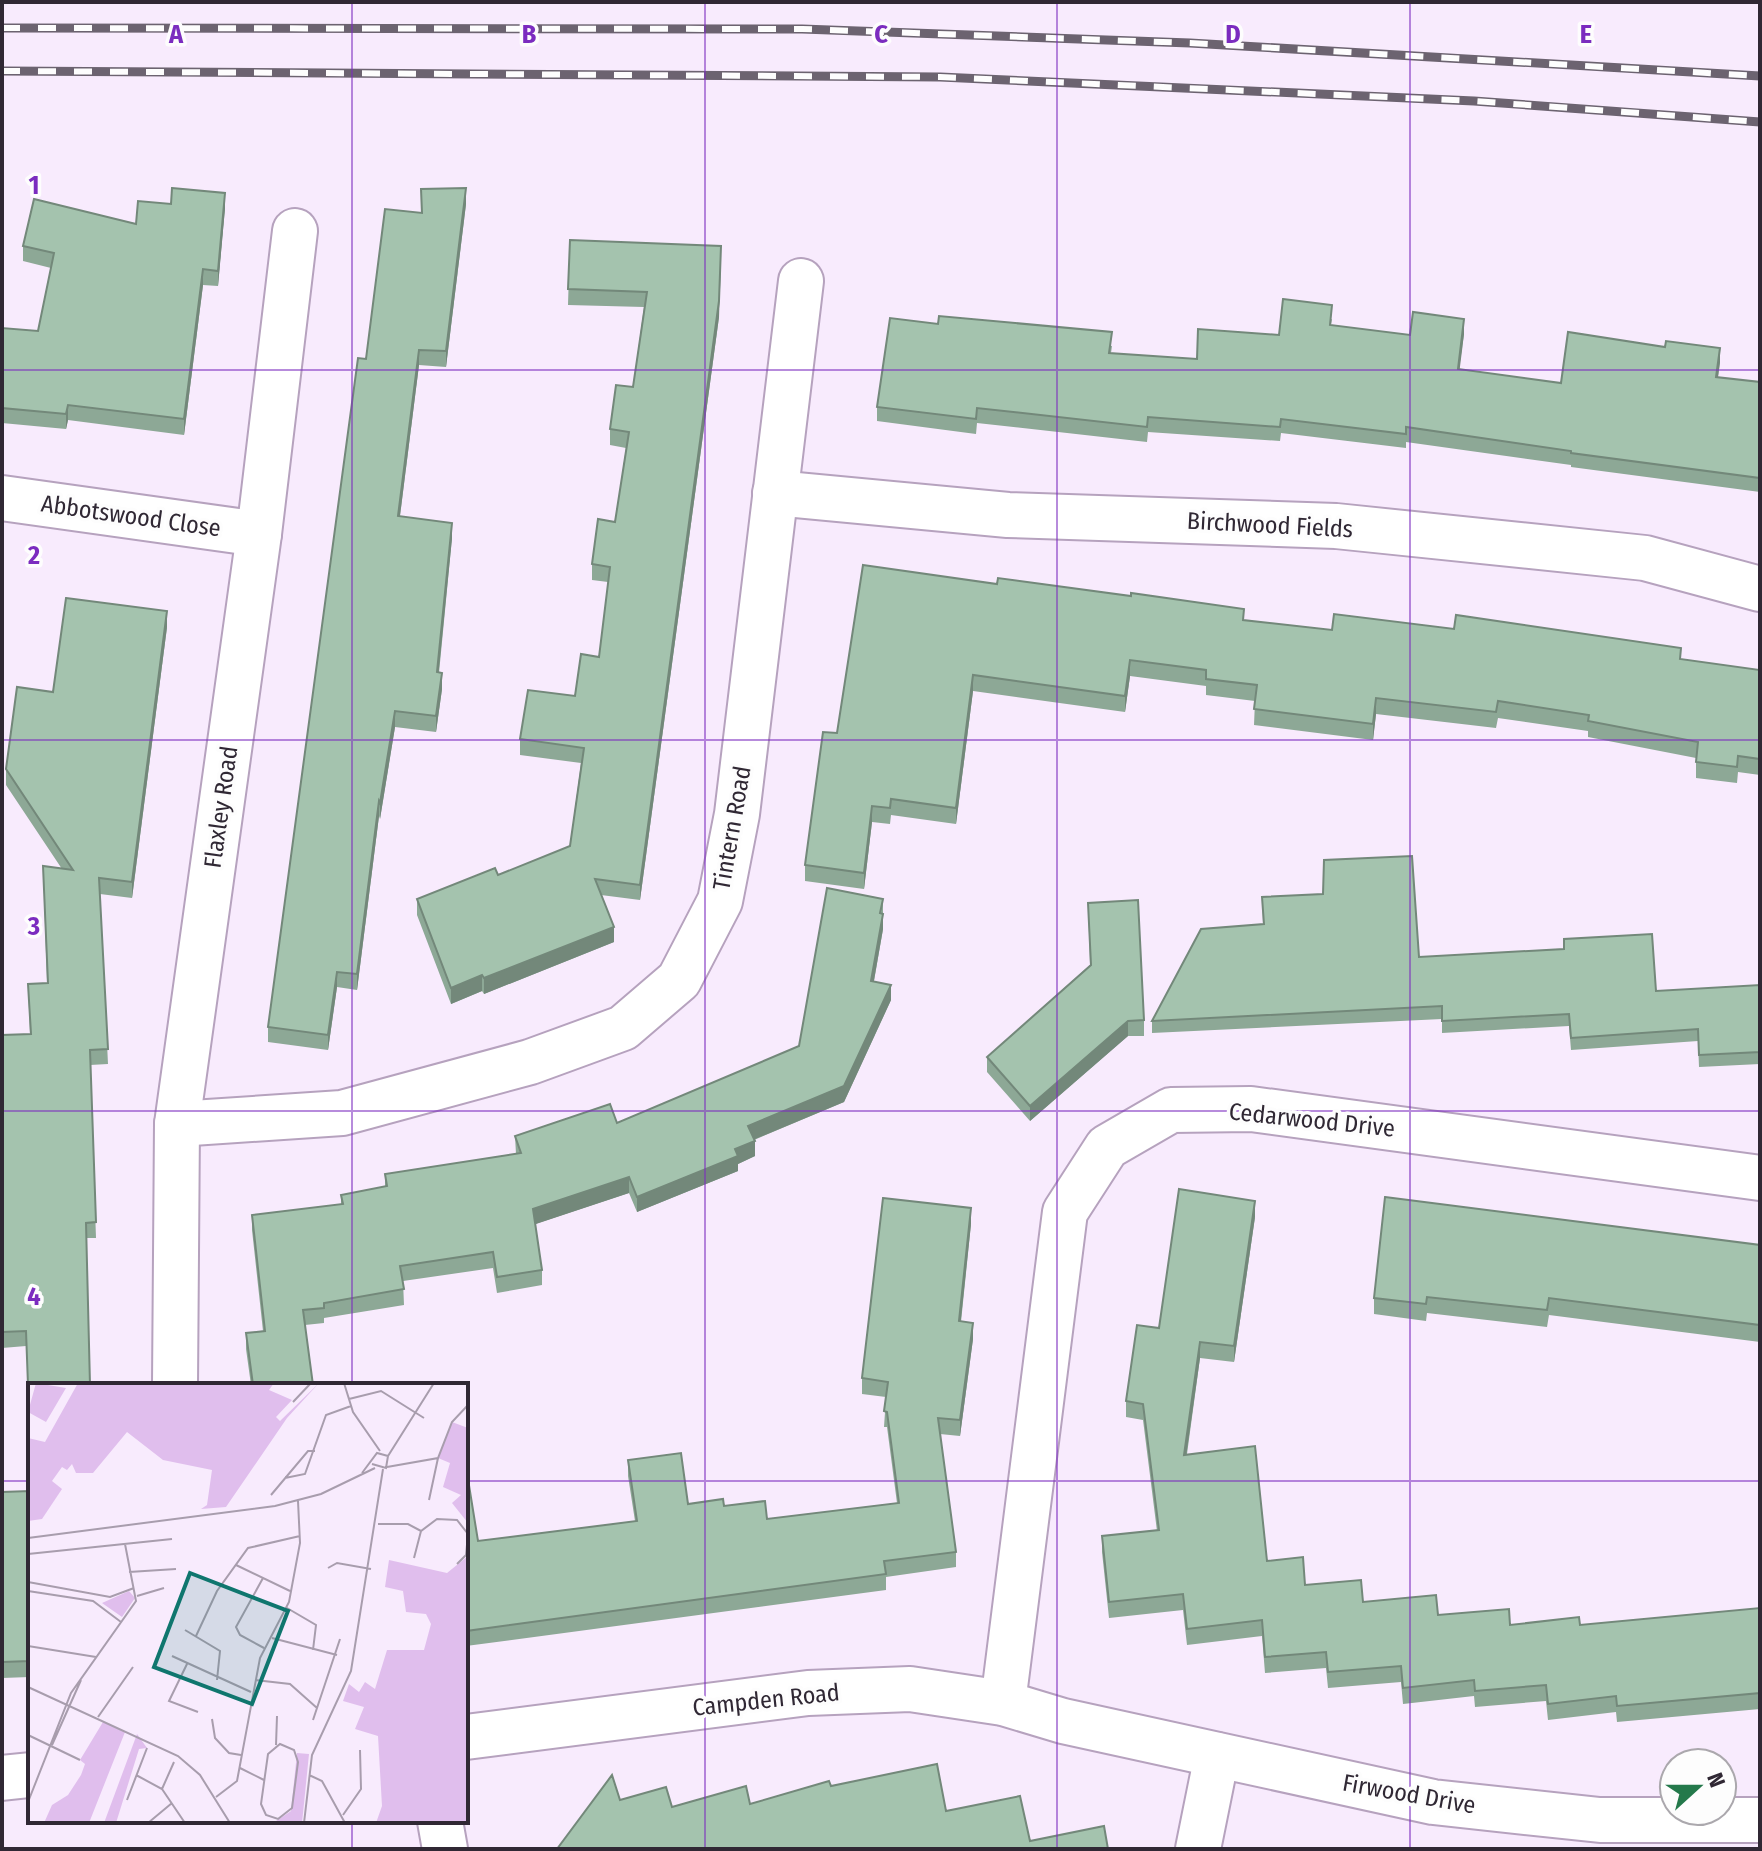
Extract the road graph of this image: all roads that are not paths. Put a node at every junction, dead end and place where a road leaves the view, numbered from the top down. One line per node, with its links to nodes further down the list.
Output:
1 (295, 231): 5 (street, Flaxley Road)
2 (801, 281): 3 (street, Tintern Road)
3 (775, 493): 6 (street, Birchwood Fields); 7 (street, Tintern Road)
4 (2, 498): 5 (street, Abbotswood Close)
5 (259, 534): 7 (street, Flaxley Road)
6 (1760, 589)
7 (177, 1124): 9 (street, Flaxley Road)
8 (1760, 1178): 10 (street, Cedarwood Drive)
9 (175, 1383)
10 (1003, 1703): 11 (street, Campden Road); 12 (street, Campden Road)
11 (1063, 1721): 13 (street, Firwood Drive)
12 (468, 1737)
13 (1217, 1755): 16 (street, Firwood Drive); 19 (street)
14 (28, 1775): 15 (street)
15 (2, 1778)
16 (1760, 1820)
17 (440, 1823): 18 (street)
18 (445, 1849)
19 (1198, 1849)

